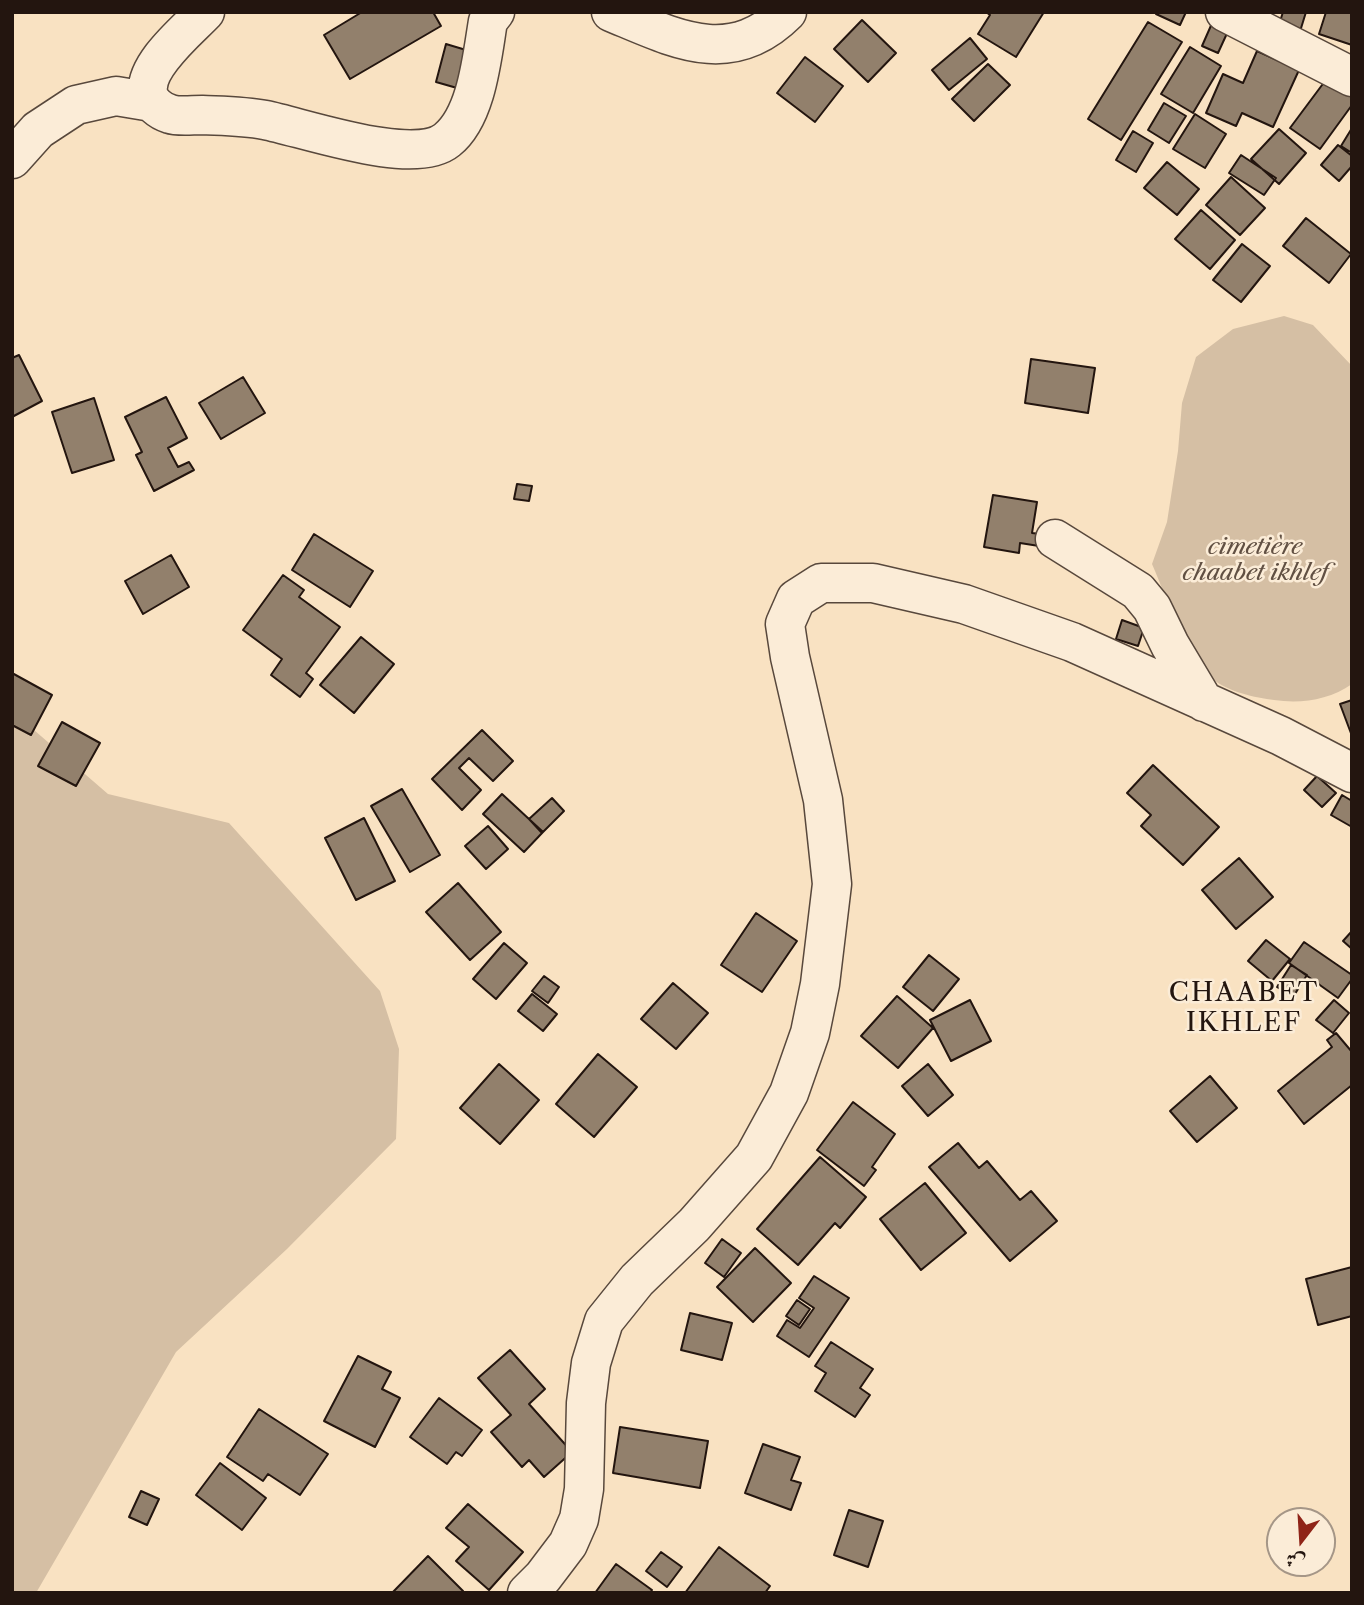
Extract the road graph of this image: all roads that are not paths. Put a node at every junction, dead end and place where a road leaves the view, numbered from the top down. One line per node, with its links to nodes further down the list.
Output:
1 (205, 12): 7 (street)
2 (495, 12): 7 (street)
3 (611, 12): 4 (street)
4 (787, 12)
5 (1225, 12): 6 (street)
6 (1352, 77)
7 (152, 103): 8 (street)
8 (12, 159)
9 (1055, 539): 10 (street)
10 (1204, 702): 11 (street); 12 (street)
11 (1352, 773)
12 (527, 1593)

